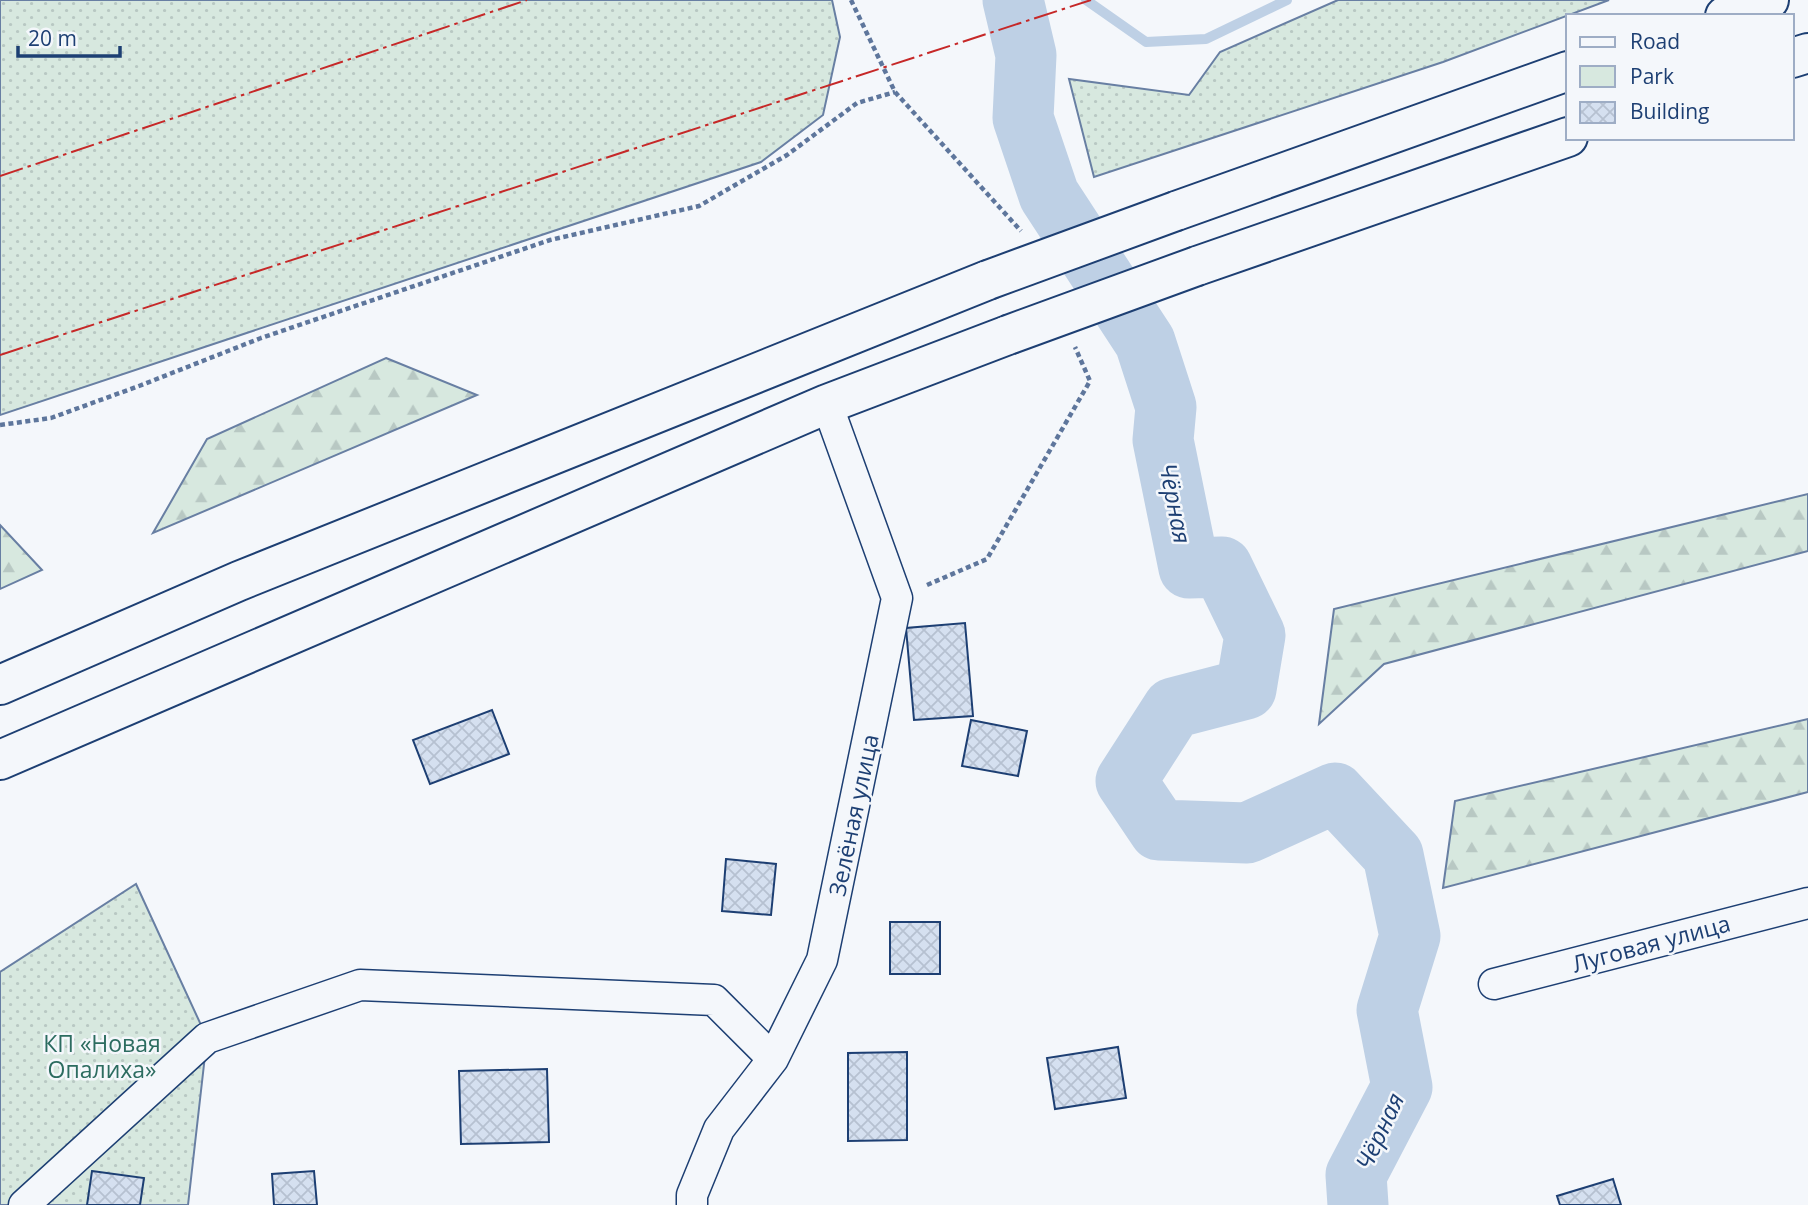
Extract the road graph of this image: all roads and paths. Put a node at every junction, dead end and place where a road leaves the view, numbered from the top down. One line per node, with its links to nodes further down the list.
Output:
1 (1769, 0): 2 (main road)
2 (1730, 14)
3 (1566, 72): 8 (main road, bridge)
4 (895, 92): 7 (path)
5 (1566, 137): 6 (main road, bridge)
6 (827, 404): 9 (main road); 12 (street, Зелёная улица)
7 (0, 425)
8 (0, 685)
9 (0, 760)
10 (1808, 903): 11 (street, Луговая улица)
11 (1494, 984)
12 (773, 1059): 13 (street); 14 (street, Зелёная улица)
13 (24, 1205)
14 (692, 1205)

